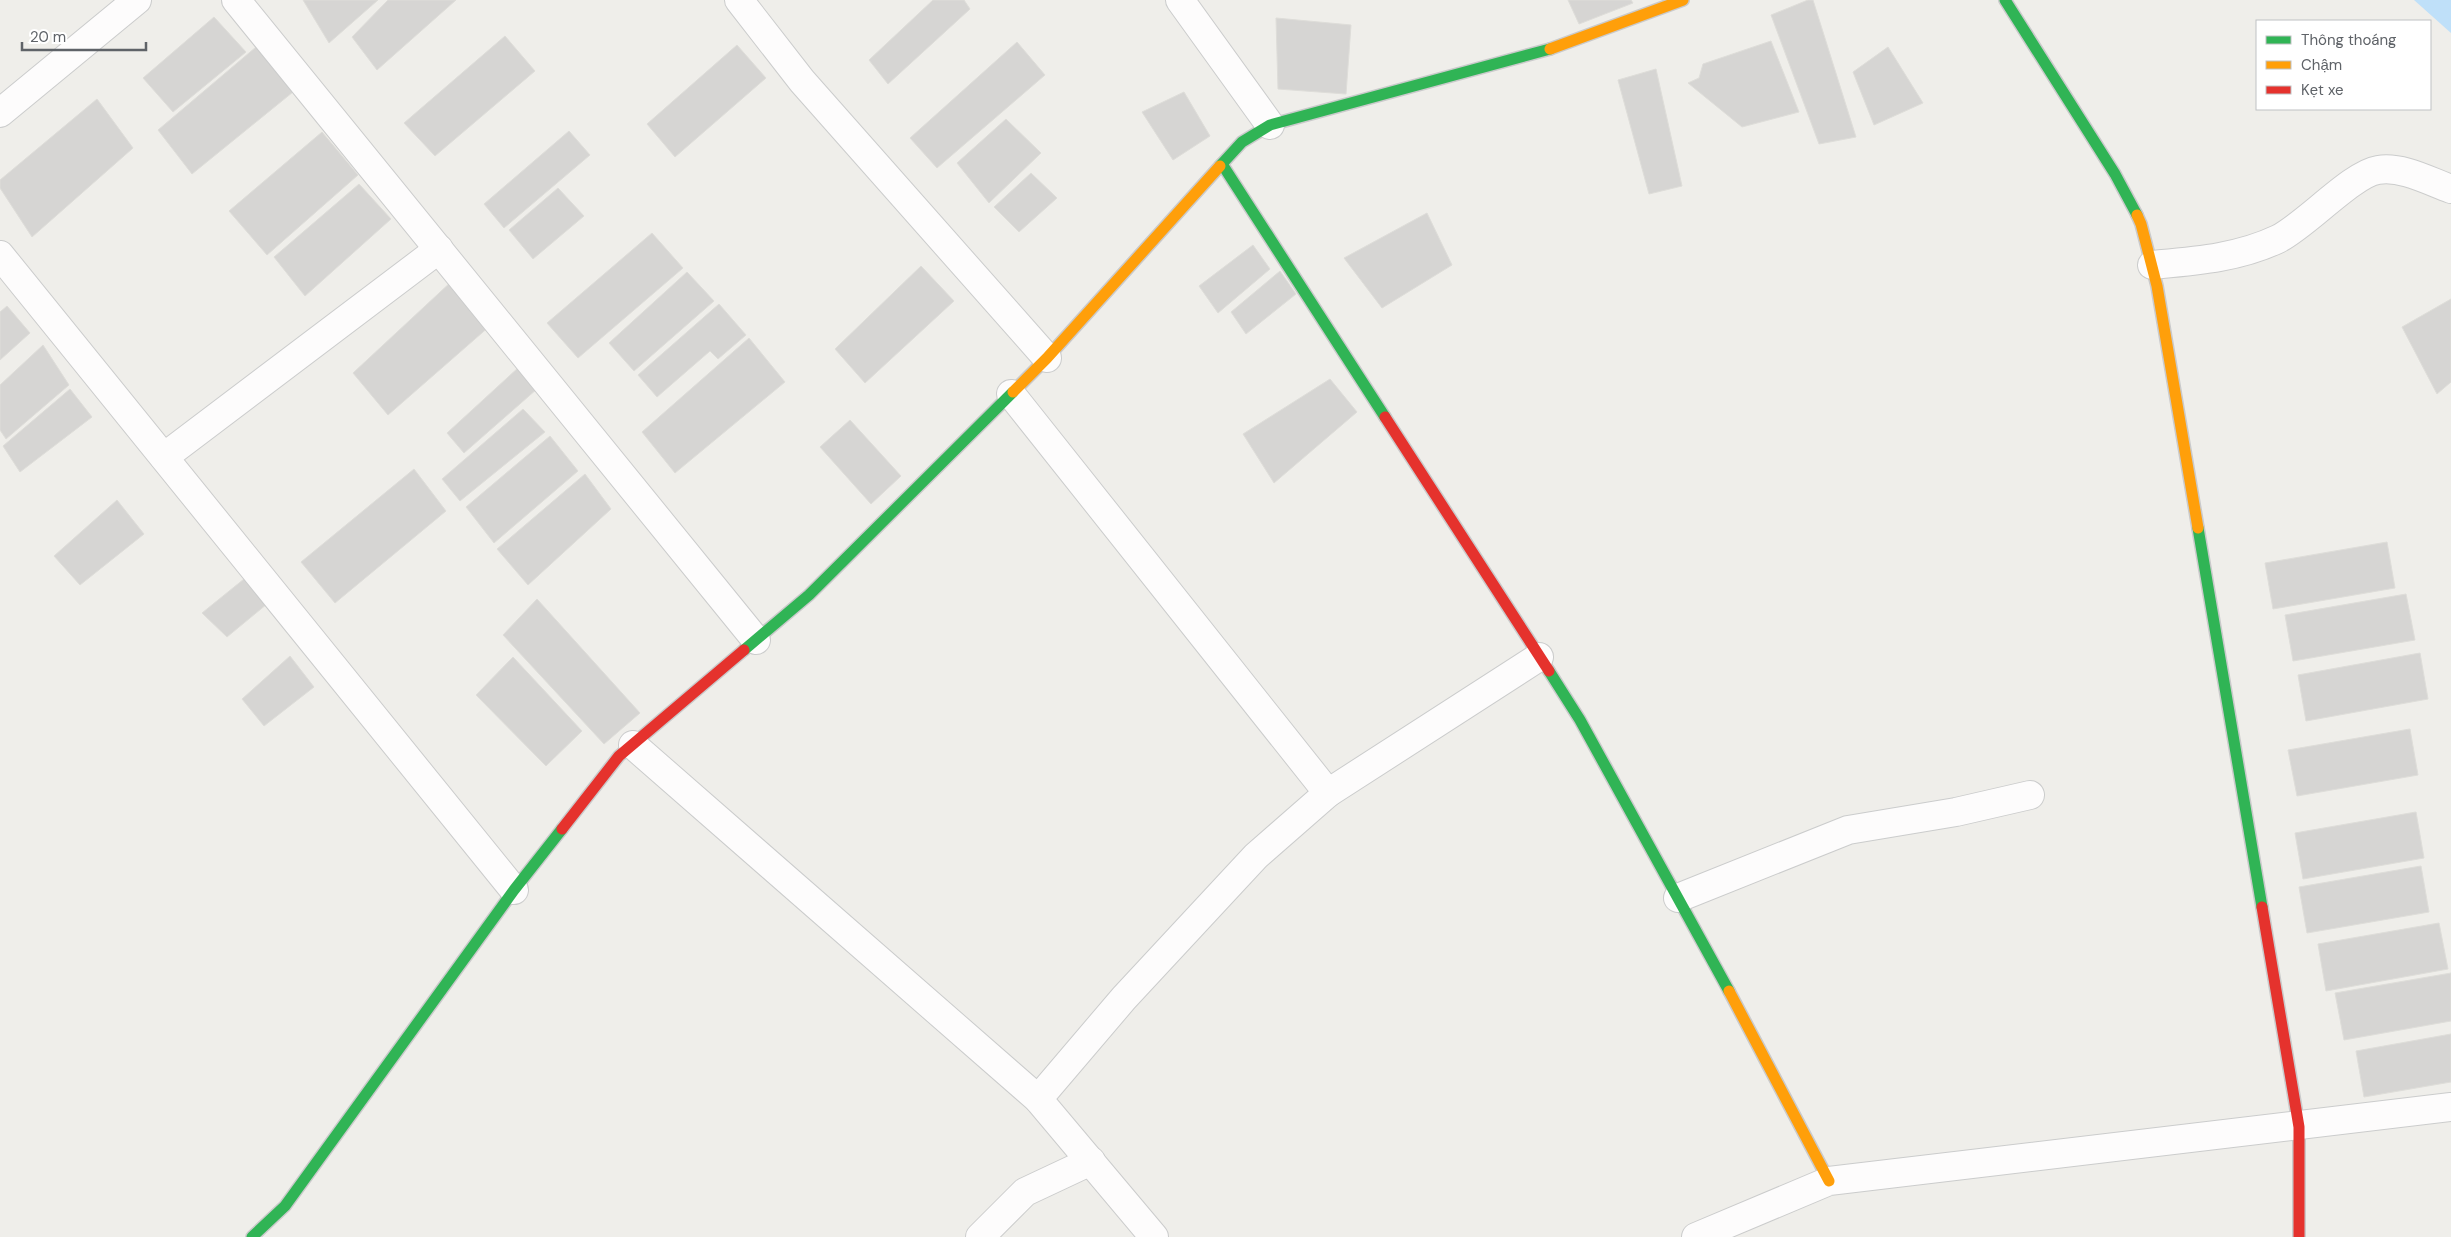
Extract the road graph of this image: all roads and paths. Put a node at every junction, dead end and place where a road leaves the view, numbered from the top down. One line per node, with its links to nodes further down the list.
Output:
1 (137, 0): 7 (street)
2 (236, 0): 11 (street)
3 (739, 0): 14 (street)
4 (1180, 0): 8 (street)
5 (1683, 0): 8 (street)
6 (2005, 0): 13 (street)
7 (0, 113)
8 (1270, 125): 9 (street)
9 (1222, 164): 14 (street); 18 (street)
10 (2451, 189): 13 (street)
11 (439, 250): 16 (street); 17 (street)
12 (0, 255): 16 (street)
13 (2152, 265): 26 (street)
14 (1047, 358): 15 (street)
15 (1011, 394): 17 (street); 20 (street)
16 (164, 457): 22 (street)
17 (756, 640): 19 (street)
18 (1540, 657): 20 (street); 23 (street)
19 (633, 745): 22 (street); 24 (street)
20 (1328, 793): 24 (street)
21 (2030, 795): 23 (street)
22 (514, 890): 30 (street)
23 (1678, 898): 28 (street)
24 (1038, 1099): 27 (street)
25 (2451, 1107): 26 (street)
26 (2298, 1127): 28 (street); 33 (street)
27 (1091, 1161): 31 (street); 32 (street)
28 (1829, 1181): 29 (street)
29 (1699, 1236)
30 (252, 1237)
31 (980, 1237)
32 (1154, 1237)
33 (2299, 1237)

